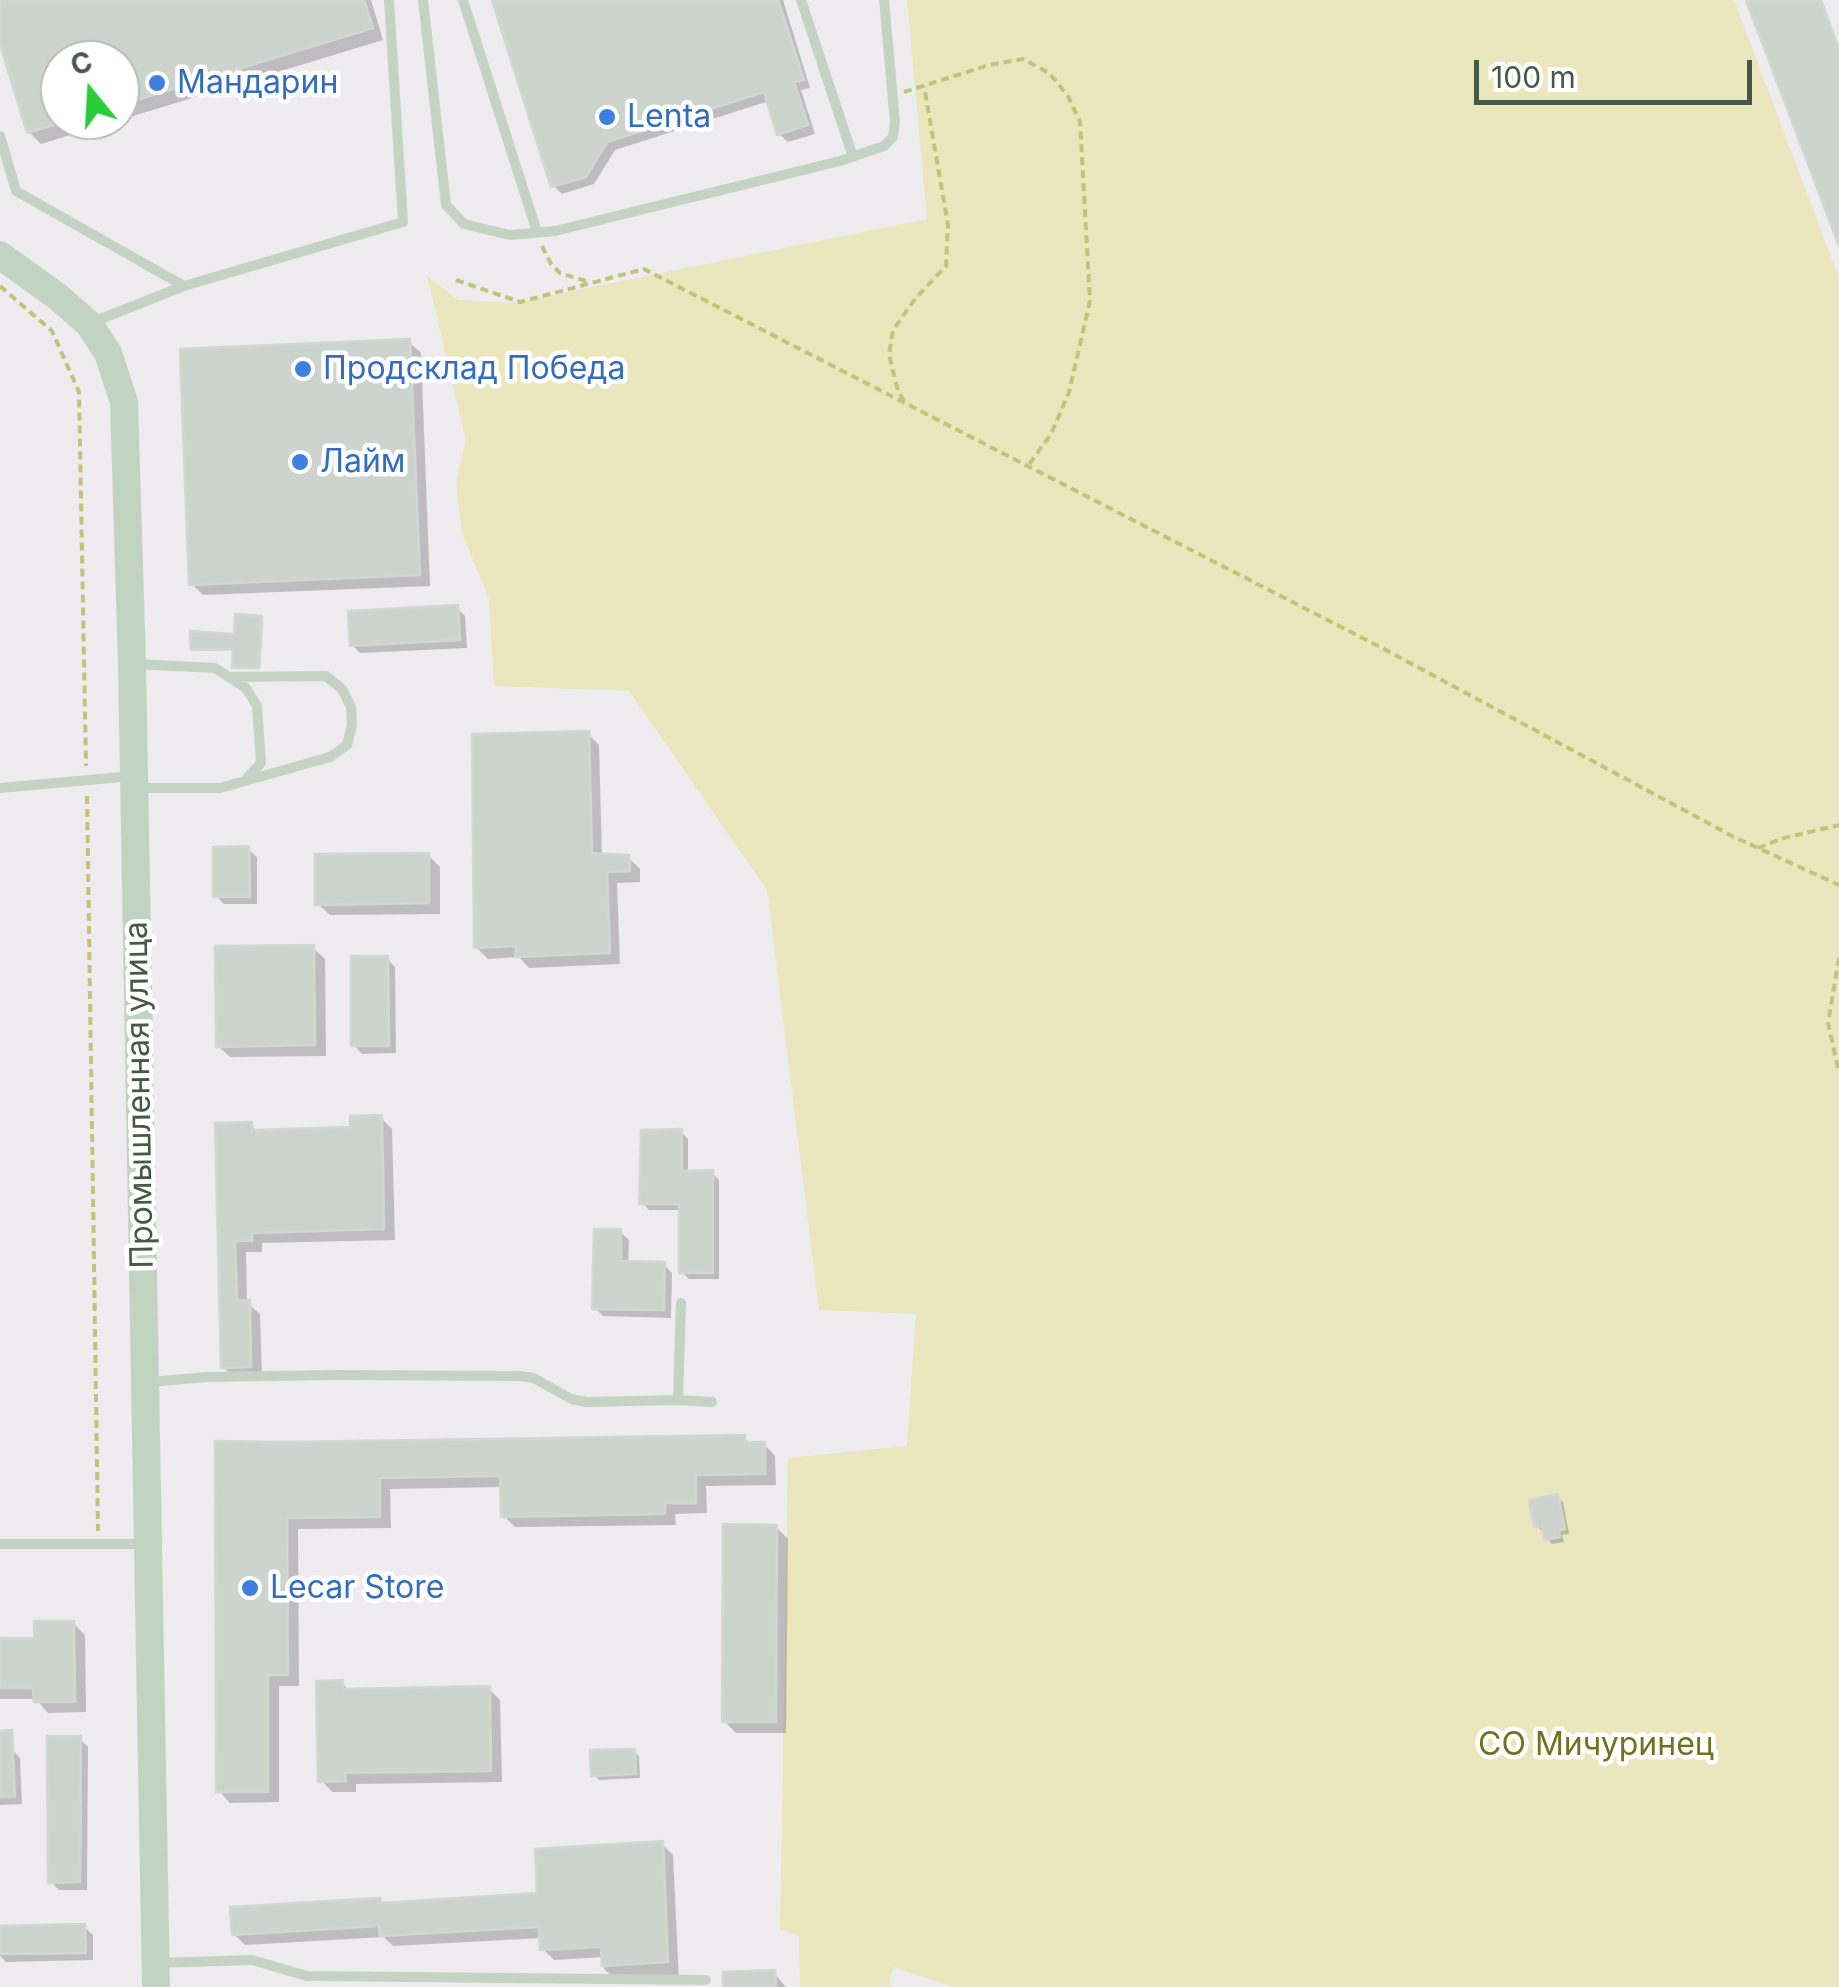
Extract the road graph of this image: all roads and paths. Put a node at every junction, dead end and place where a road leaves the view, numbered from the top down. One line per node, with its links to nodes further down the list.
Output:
1 (389, 0): 15 (lane)
2 (424, 0): 10 (lane)
3 (463, 0): 10 (lane)
4 (801, 0): 9 (lane)
5 (884, 0): 7 (lane)
6 (924, 86): 7 (path); 17 (path); 18 (path)
7 (892, 96): 9 (lane)
8 (0, 136): 15 (lane)
9 (852, 157): 10 (lane)
10 (537, 232): 13 (path)
11 (0, 255): 16 (main road, Промышленная улица)
12 (456, 280): 13 (path)
13 (590, 282): 17 (path)
14 (0, 286): 21 (path)
15 (184, 286): 16 (lane)
16 (89, 324): 19 (main road, Промышленная улица)
17 (906, 403): 18 (path)
18 (1028, 466): 26 (path)
19 (132, 664): 20 (lane); 23 (main road, Промышленная улица)
20 (228, 676): 22 (lane); 22 (lane)
21 (86, 780): 23 (lane); 24 (lane); 35 (path)
22 (246, 780): 23 (lane)
23 (134, 782): 31 (main road, Промышленная улица)
24 (0, 788)
25 (1839, 826): 26 (path)
26 (1758, 848): 27 (path)
27 (1839, 885)
28 (1839, 958): 29 (path)
29 (1839, 1072)
30 (681, 1302): 32 (lane)
31 (145, 1382): 32 (lane); 36 (main road, Промышленная улица)
32 (678, 1400): 33 (lane)
33 (712, 1402)
34 (0, 1544): 35 (lane)
35 (98, 1544): 36 (lane)
36 (148, 1544): 37 (main road, Промышленная улица)
37 (156, 1975): 38 (lane)
38 (706, 1980)

